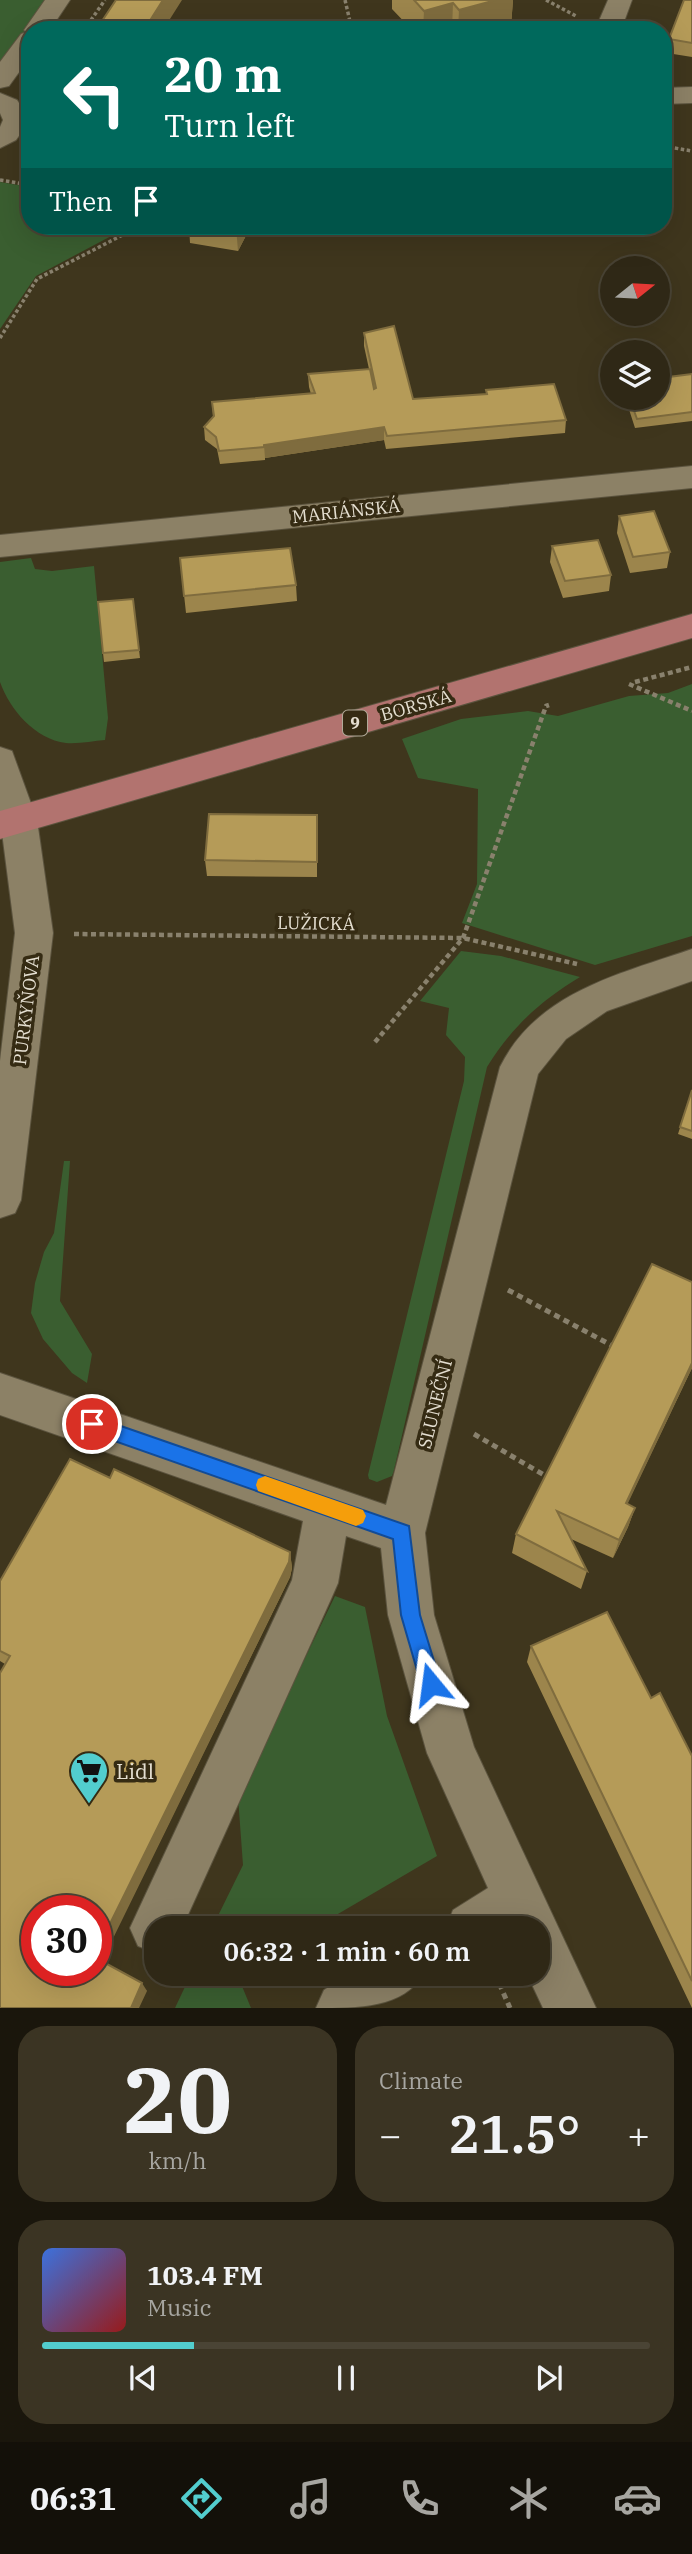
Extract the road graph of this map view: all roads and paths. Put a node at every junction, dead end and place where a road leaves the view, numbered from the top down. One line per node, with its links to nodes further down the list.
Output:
1 (58, 0): 5 (street)
2 (105, 0): 6 (path)
3 (345, 0): 7 (path)
4 (620, 0): 8 (street)
5 (43, 21)
6 (90, 21)
7 (350, 21)
8 (612, 21)
9 (21, 51): 10 (street)
10 (0, 80)
11 (692, 94): 12 (street)
12 (672, 95)
13 (0, 101): 14 (street)
14 (14, 135)
15 (672, 148): 16 (path)
16 (692, 151)
17 (0, 180): 18 (path)
18 (21, 184)
19 (123, 235): 20 (path)
20 (0, 338)
21 (692, 477): 22 (street, MARIÁNSKÁ)
22 (0, 545)
23 (692, 626): 28 (main road, BORSKÁ / 9)
24 (629, 684): 26 (path)
25 (546, 706): 30 (path)
26 (692, 711)
27 (0, 760): 28 (street, PURKYŇOVA)
28 (9, 822): 29 (street, PURKYŇOVA)
29 (34, 933): 30 (path, LUŽICKÁ); 34 (street, PURKYŇOVA)
30 (463, 938): 31 (path, LUŽICKÁ); 33 (path)
31 (582, 965)
32 (691, 965): 41 (street, SLUNEČNÍ)
33 (375, 1042)
34 (0, 1200)
35 (498, 1285): 36 (path)
36 (611, 1345)
37 (0, 1394): 40 (street)
38 (470, 1432): 39 (path)
39 (544, 1475)
40 (328, 1507): 41 (street); 42 (street)
41 (402, 1533): 43 (street, SLUNEČNÍ)
42 (162, 1916)
43 (528, 1916)
44 (550, 1964): 49 (street, SLUNEČNÍ)
45 (378, 1986): 47 (street)
46 (500, 1986): 48 (path)
47 (342, 2008)
48 (510, 2008)
49 (570, 2008)

